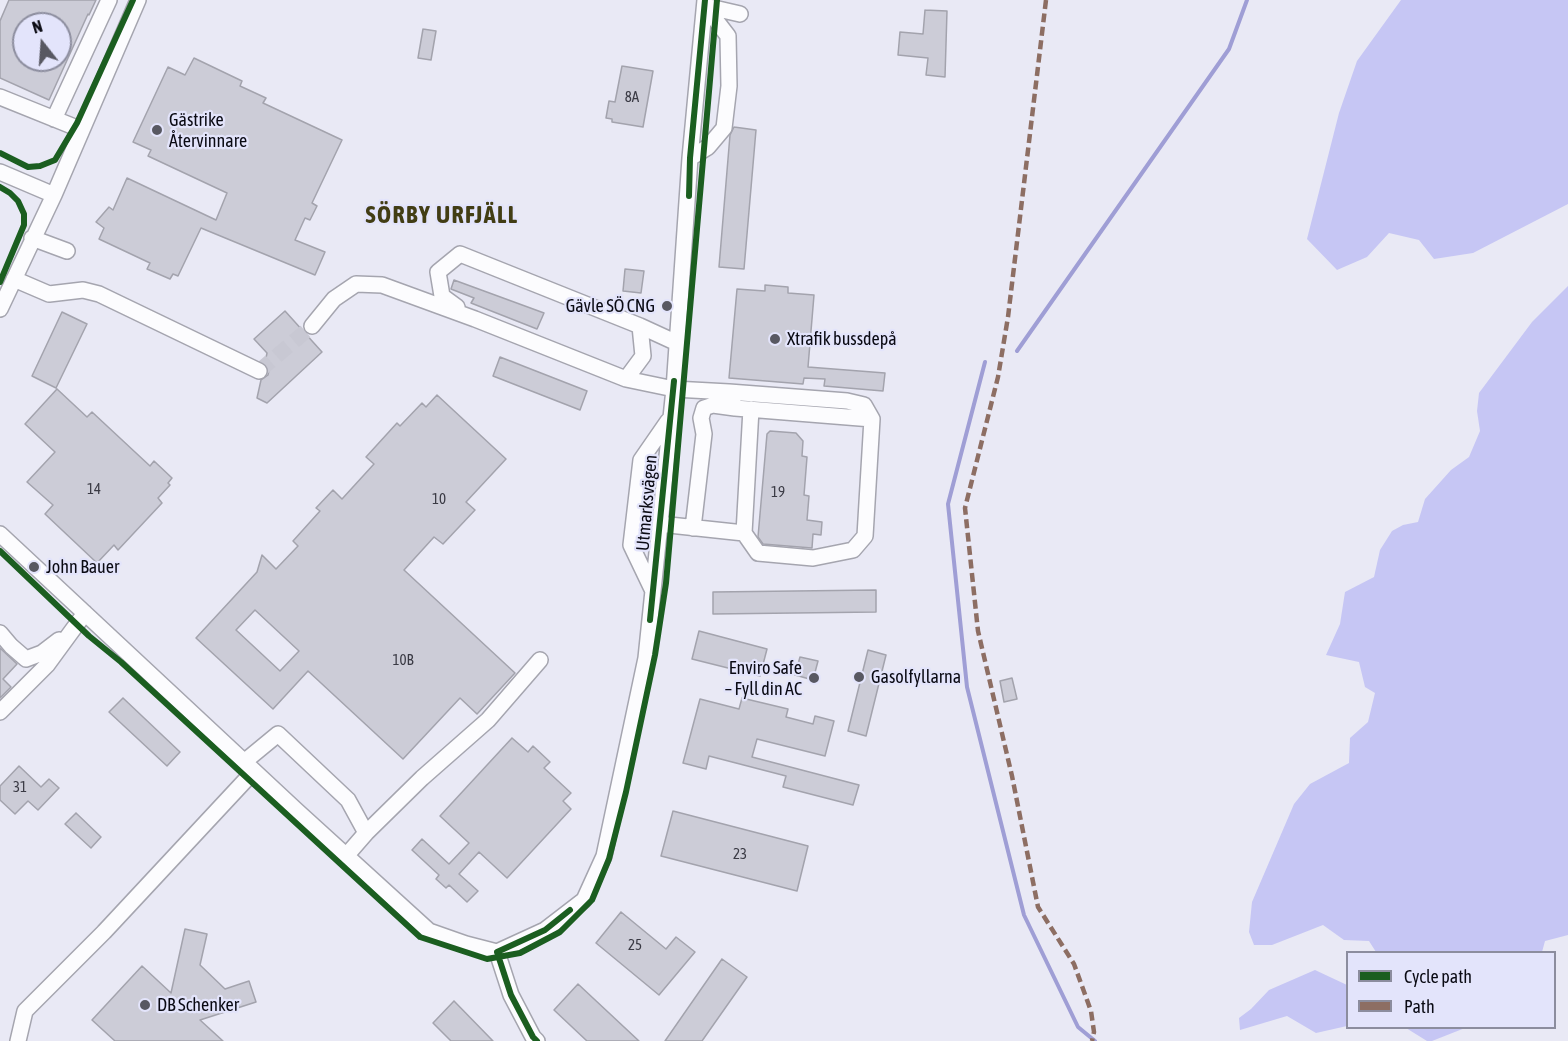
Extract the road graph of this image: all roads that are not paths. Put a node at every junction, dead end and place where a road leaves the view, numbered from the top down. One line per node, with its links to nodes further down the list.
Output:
1 (108, 0): 6 (street)
2 (138, 0): 7 (street)
3 (705, 3): 4 (street); 8 (street, Utmarksvägen); 8 (street)
4 (741, 14)
5 (0, 97): 6 (street)
6 (54, 119): 7 (street)
7 (82, 130): 10 (street)
8 (690, 158): 18 (street, Utmarksvägen)
9 (0, 172): 10 (street)
10 (54, 195): 11 (street)
11 (32, 238): 12 (street); 13 (street)
12 (67, 250)
13 (14, 279): 14 (street); 19 (street)
14 (0, 309)
15 (475, 319): 16 (street); 17 (street); 20 (street)
16 (312, 326)
17 (640, 326): 18 (street); 20 (street)
18 (677, 343): 21 (street, Utmarksvägen)
19 (259, 371)
20 (626, 379): 21 (street)
21 (674, 389): 22 (street); 25 (street, Utmarksvägen)
22 (729, 392): 23 (street); 26 (street)
23 (735, 408): 24 (street); 28 (street)
24 (751, 409): 26 (street); 29 (street)
25 (670, 418): 27 (street, Utmarksvägen); 31 (street)
26 (872, 419): 29 (street)
27 (660, 524): 28 (street); 31 (street, Utmarksvägen)
28 (693, 528): 29 (street)
29 (744, 533)
30 (0, 534): 32 (street)
31 (653, 591): 40 (street, Utmarksvägen)
32 (85, 613): 34 (street); 37 (street)
33 (0, 633): 34 (street)
34 (69, 634): 36 (street)
35 (540, 660): 38 (street)
36 (0, 712)
37 (249, 766): 38 (street); 39 (street); 42 (street)
38 (366, 833): 39 (street)
39 (346, 855): 40 (street)
40 (497, 952): 41 (street)
41 (533, 1040)
42 (18, 1041)

